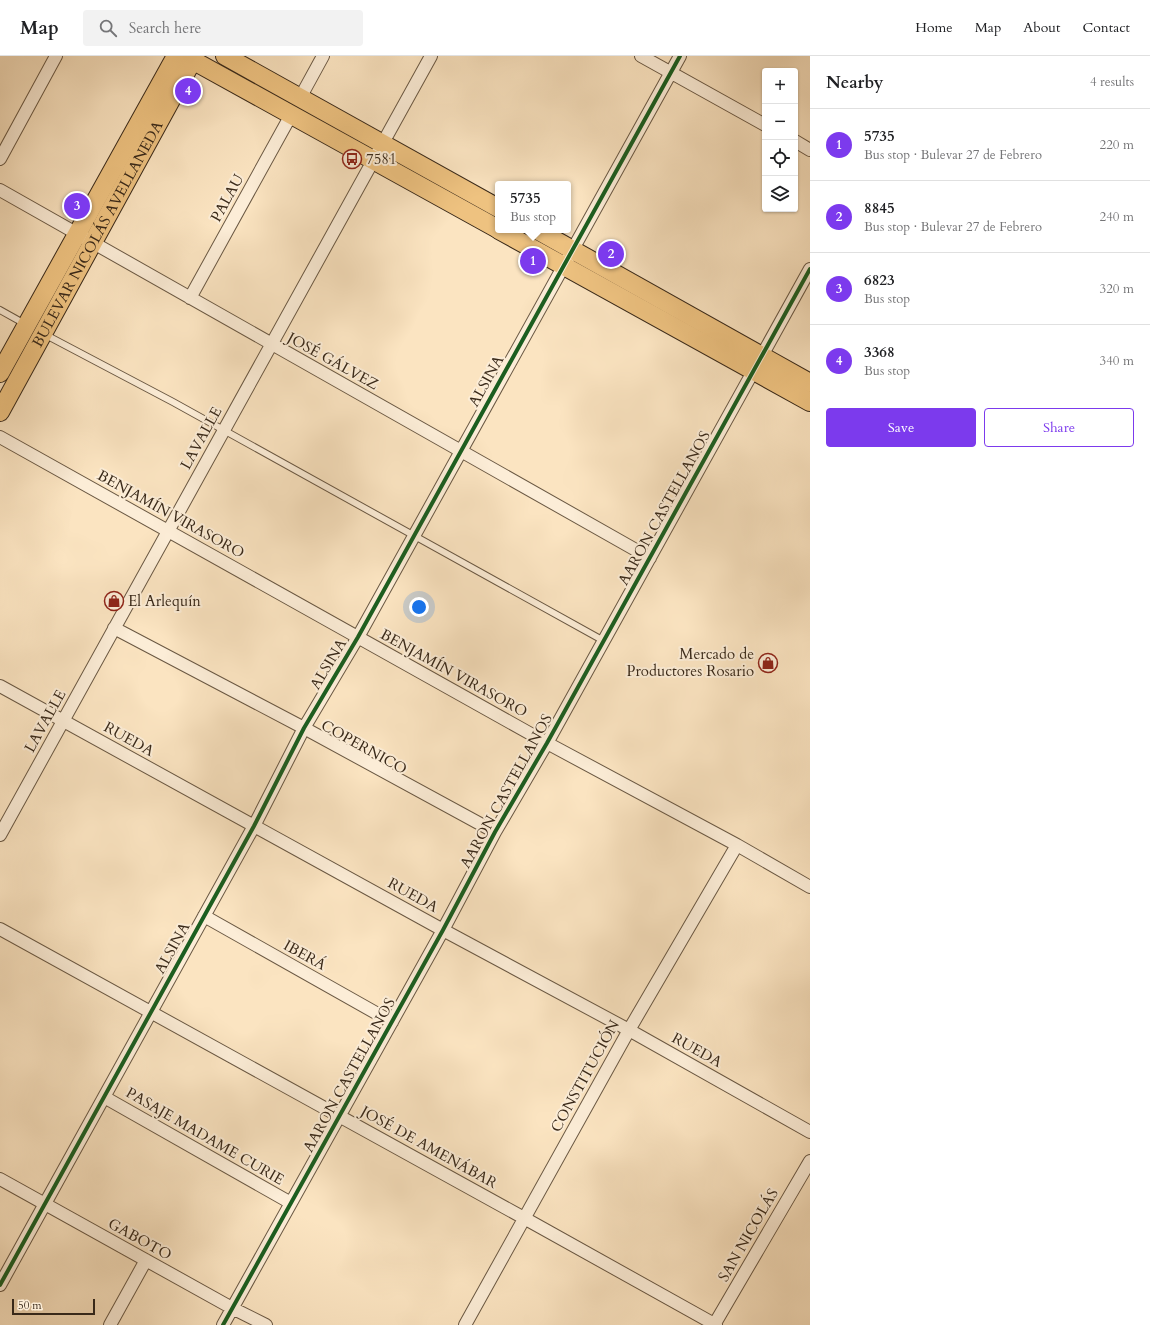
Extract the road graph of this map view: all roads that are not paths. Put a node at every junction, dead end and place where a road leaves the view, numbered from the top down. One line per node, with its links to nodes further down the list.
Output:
1 (56, 56): 15 (street)
2 (225, 56): 9 (main road)
3 (323, 56): 9 (street)
4 (431, 56): 13 (street, LAVALLE)
5 (641, 56): 8 (street)
6 (680, 56): 8 (street, ALSINA)
7 (187, 57): 10 (main road); 20 (main road, BULEVAR NICOLÁS AVELLANEDA); 23 (main road, BULEVAR NICOLÁS AVELLANEDA)
8 (670, 72): 11 (street); 24 (street, ALSINA)
9 (300, 98): 13 (main road)
10 (291, 115): 16 (main road); 27 (street, PALAU)
11 (762, 123)
12 (798, 143): 14 (street)
13 (382, 144): 16 (street, LAVALLE); 18 (main road)
14 (810, 150)
15 (0, 159)
16 (373, 160): 19 (main road); 30 (street, LAVALLE)
17 (0, 190): 20 (street, JOSÉ GÁLVEZ)
18 (495, 206)
19 (495, 228)
20 (77, 233): 23 (street, JOSÉ GÁLVEZ); 29 (main road, BULEVAR NICOLÁS AVELLANEDA)
21 (504, 233): 25 (main road)
22 (543, 233): 24 (main road)
23 (93, 242): 27 (street, JOSÉ GÁLVEZ); 29 (main road, BULEVAR NICOLÁS AVELLANEDA)
24 (572, 249): 25 (street, ALSINA); 31 (main road)
25 (563, 266): 31 (main road); 38 (street, ALSINA)
26 (810, 269): 31 (street, AARON CASTELLANOS)
27 (190, 298): 30 (street, JOSÉ GÁLVEZ)
28 (0, 310): 29 (lane)
29 (35, 329): 32 (main road, BULEVAR NICOLÁS AVELLANEDA); 35 (main road, BULEVAR NICOLÁS AVELLANEDA); 36 (lane)
30 (271, 344): 36 (street, LAVALLE); 38 (street, JOSÉ GÁLVEZ)
31 (758, 364): 33 (main road); 34 (main road); 41 (street, AARON CASTELLANOS)
32 (0, 373)
33 (810, 383)
34 (810, 402)
35 (0, 412)
36 (224, 431): 39 (street, LAVALLE); 40 (lane)
37 (0, 437): 39 (street, BENJAMÍN VIRASORO)
38 (461, 451): 40 (street, ALSINA); 41 (street, JOSÉ GÁLVEZ)
39 (168, 531): 42 (street, LAVALLE); 43 (street, BENJAMÍN VIRASORO)
40 (414, 536): 43 (street, ALSINA); 44 (lane)
41 (650, 558): 44 (street, AARON CASTELLANOS)
42 (114, 628): 46 (street, LAVALLE); 47 (street, COPERNICO)
43 (358, 637): 47 (street, ALSINA); 48 (street, BENJAMÍN VIRASORO)
44 (604, 641): 48 (street, AARON CASTELLANOS)
45 (0, 686): 46 (street, RUEDA)
46 (63, 721): 49 (street, RUEDA); 51 (street, LAVALLE)
47 (304, 728): 49 (street, ALSINA); 50 (street, COPERNICO)
48 (547, 743): 50 (street, AARON CASTELLANOS); 52 (street, BENJAMÍN VIRASORO)
49 (254, 826): 54 (street, ALSINA); 56 (street, RUEDA)
50 (495, 832): 56 (street, AARON CASTELLANOS)
51 (0, 835)
52 (737, 845): 53 (street, BENJAMÍN VIRASORO); 59 (street, CONSTITUCIÓN)
53 (810, 887)
54 (204, 916): 57 (street, ALSINA); 58 (street, IBERÁ)
55 (0, 929): 57 (street, JOSÉ DE AMENÁBAR)
56 (443, 930): 58 (street, AARON CASTELLANOS); 59 (street, RUEDA)
57 (150, 1012): 60 (street, ALSINA); 61 (street, JOSÉ DE AMENÁBAR)
58 (392, 1022): 61 (street, AARON CASTELLANOS)
59 (629, 1030): 62 (street, RUEDA); 67 (street, CONSTITUCIÓN)
60 (104, 1097): 65 (street, PASAJE MADAME CURIE); 66 (street, ALSINA)
61 (339, 1116): 65 (street, AARON CASTELLANOS); 67 (street, JOSÉ DE AMENÁBAR)
62 (810, 1132)
63 (810, 1161): 75 (street, SAN NICOLÁS)
64 (0, 1179): 66 (street, GABOTO)
65 (291, 1203): 70 (street, AARON CASTELLANOS)
66 (45, 1204): 68 (street, GABOTO); 69 (street, ALSINA)
67 (524, 1218): 74 (street, CONSTITUCIÓN); 75 (street, JOSÉ DE AMENÁBAR)
68 (146, 1260): 70 (street, GABOTO); 71 (street)
69 (0, 1285)
70 (232, 1308): 72 (street, AARON CASTELLANOS); 73 (street, GABOTO)
71 (110, 1325)
72 (223, 1325)
73 (266, 1325)
74 (465, 1325)
75 (715, 1325)

